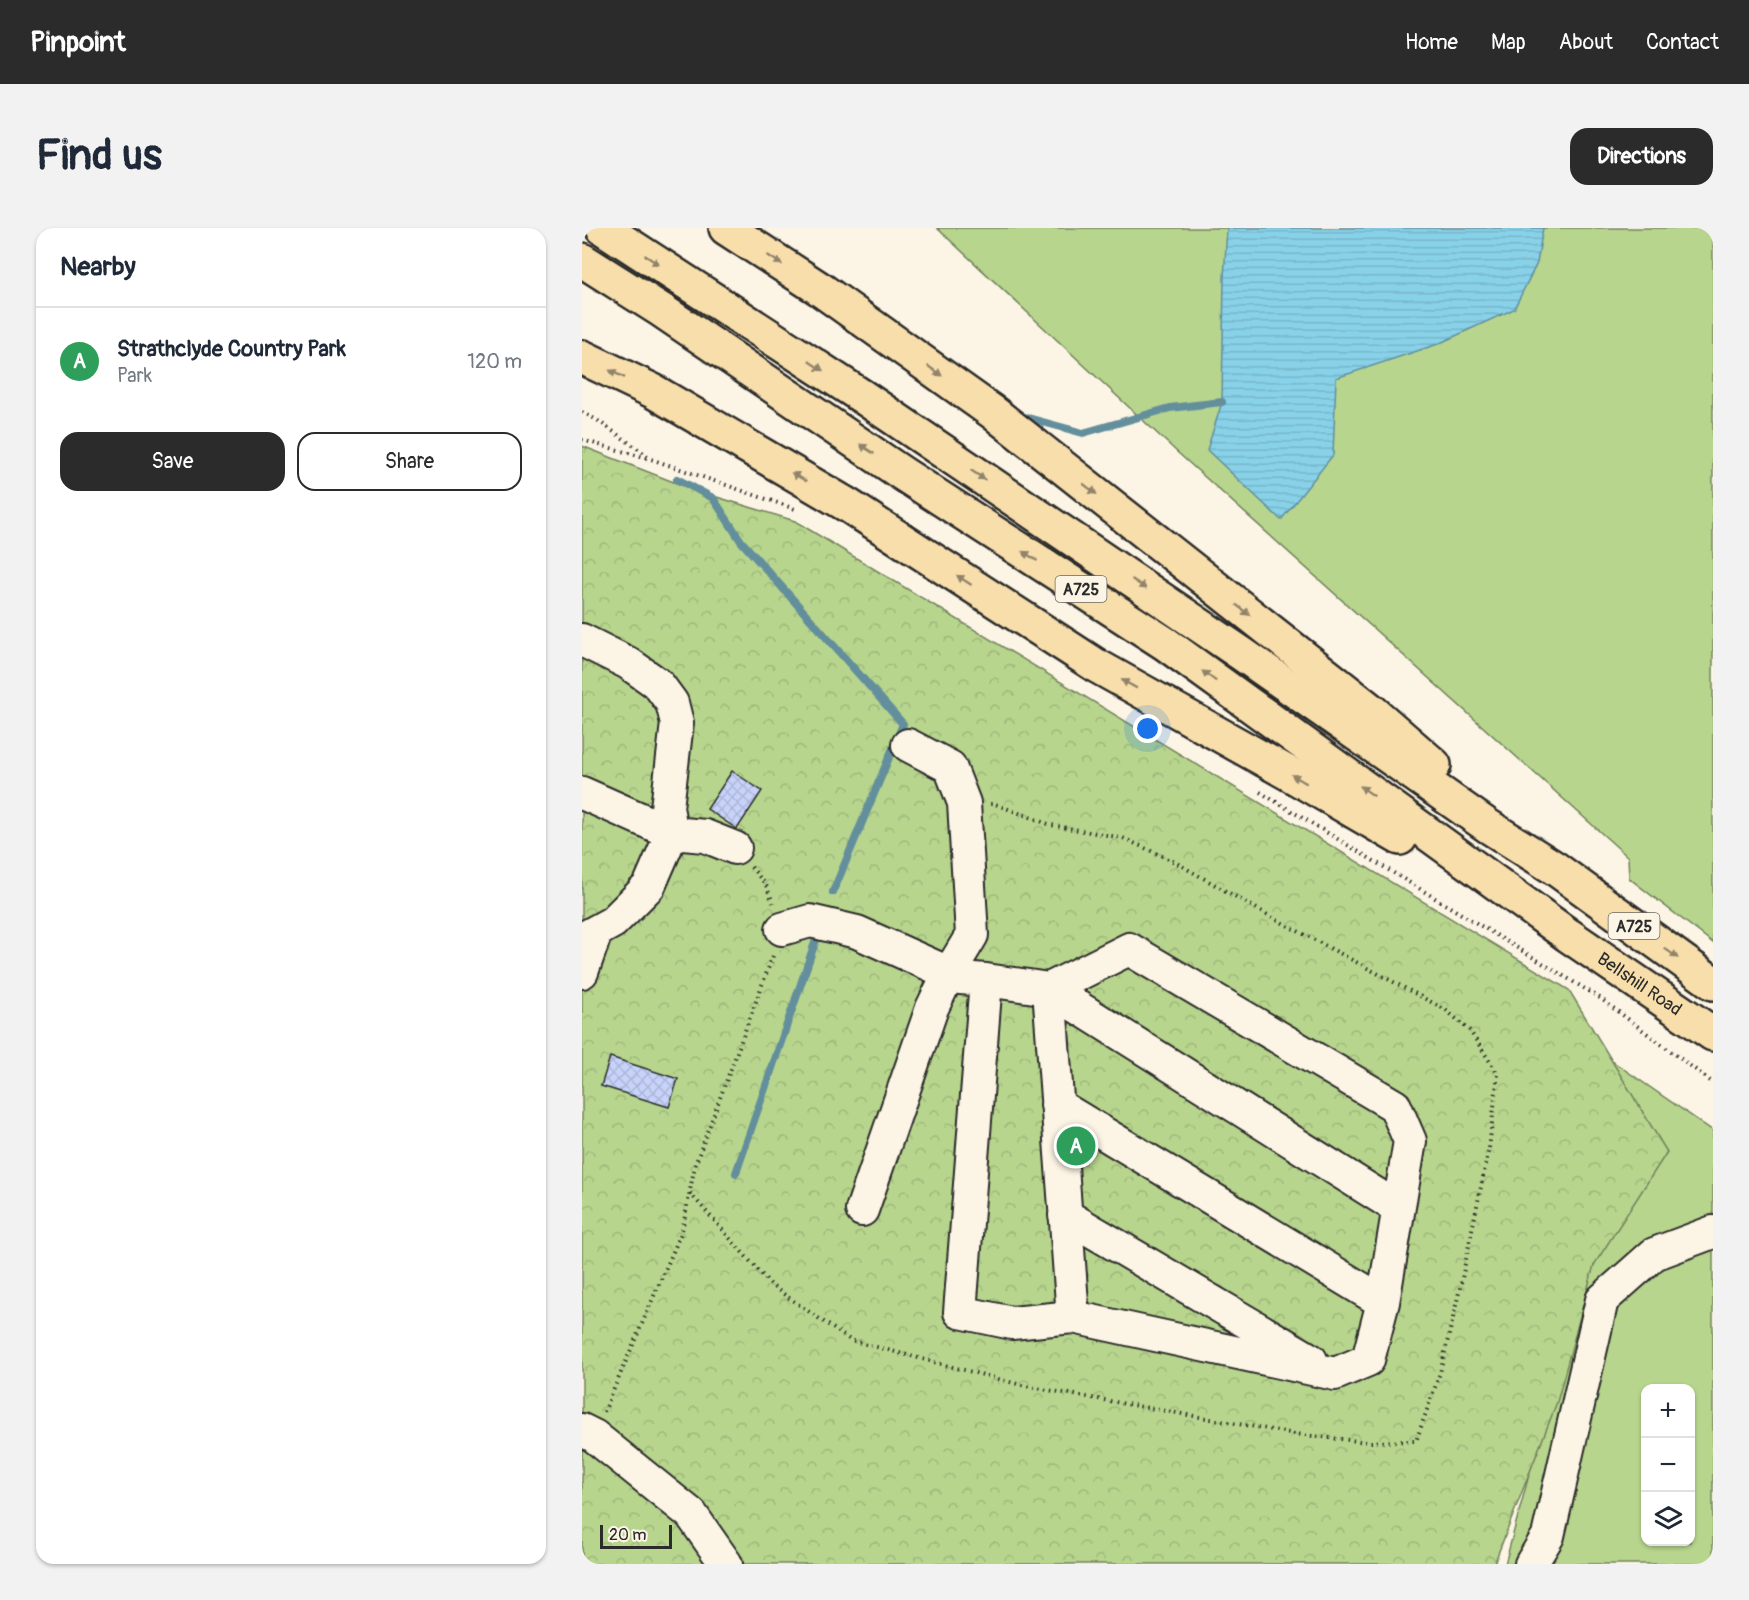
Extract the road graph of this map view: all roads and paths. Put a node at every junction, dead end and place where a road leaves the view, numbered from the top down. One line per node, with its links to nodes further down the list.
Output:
1 (603, 228): 15 (highway, A725, one-way to 15)
2 (726, 228): 15 (highway, A725, one-way to 15)
3 (582, 260): 18 (highway, A725, one-way to 3)
4 (582, 357): 18 (highway, A725, one-way to 4)
5 (582, 412): 7 (path)
6 (582, 440): 7 (path)
7 (654, 460): 8 (path)
8 (800, 511)
9 (582, 640): 13 (street)
10 (908, 745): 20 (street)
11 (1255, 789): 25 (path)
12 (582, 794): 13 (street)
13 (672, 833): 14 (street); 17 (street)
14 (735, 848): 16 (path)
15 (1556, 869): 22 (highway, A725, one-way to 22)
16 (782, 929): 20 (street); 34 (path)
17 (589, 935): 19 (street)
18 (1568, 935): 24 (highway, Bellshill Road / A725)
19 (582, 972)
20 (949, 973): 21 (street); 28 (street)
21 (986, 980): 23 (street); 32 (street)
22 (1713, 983)
23 (1049, 989): 26 (street); 27 (street); 27 (street)
24 (1713, 1034)
25 (1713, 1083)
26 (1058, 1105): 29 (street); 31 (street)
27 (1398, 1208): 31 (street)
28 (862, 1210)
29 (1065, 1215): 32 (street); 33 (street)
30 (1713, 1232): 36 (street)
31 (1383, 1302): 33 (street)
32 (1072, 1317): 33 (street)
33 (1335, 1374)
34 (588, 1433): 35 (street)
35 (726, 1564)
36 (1531, 1564)

